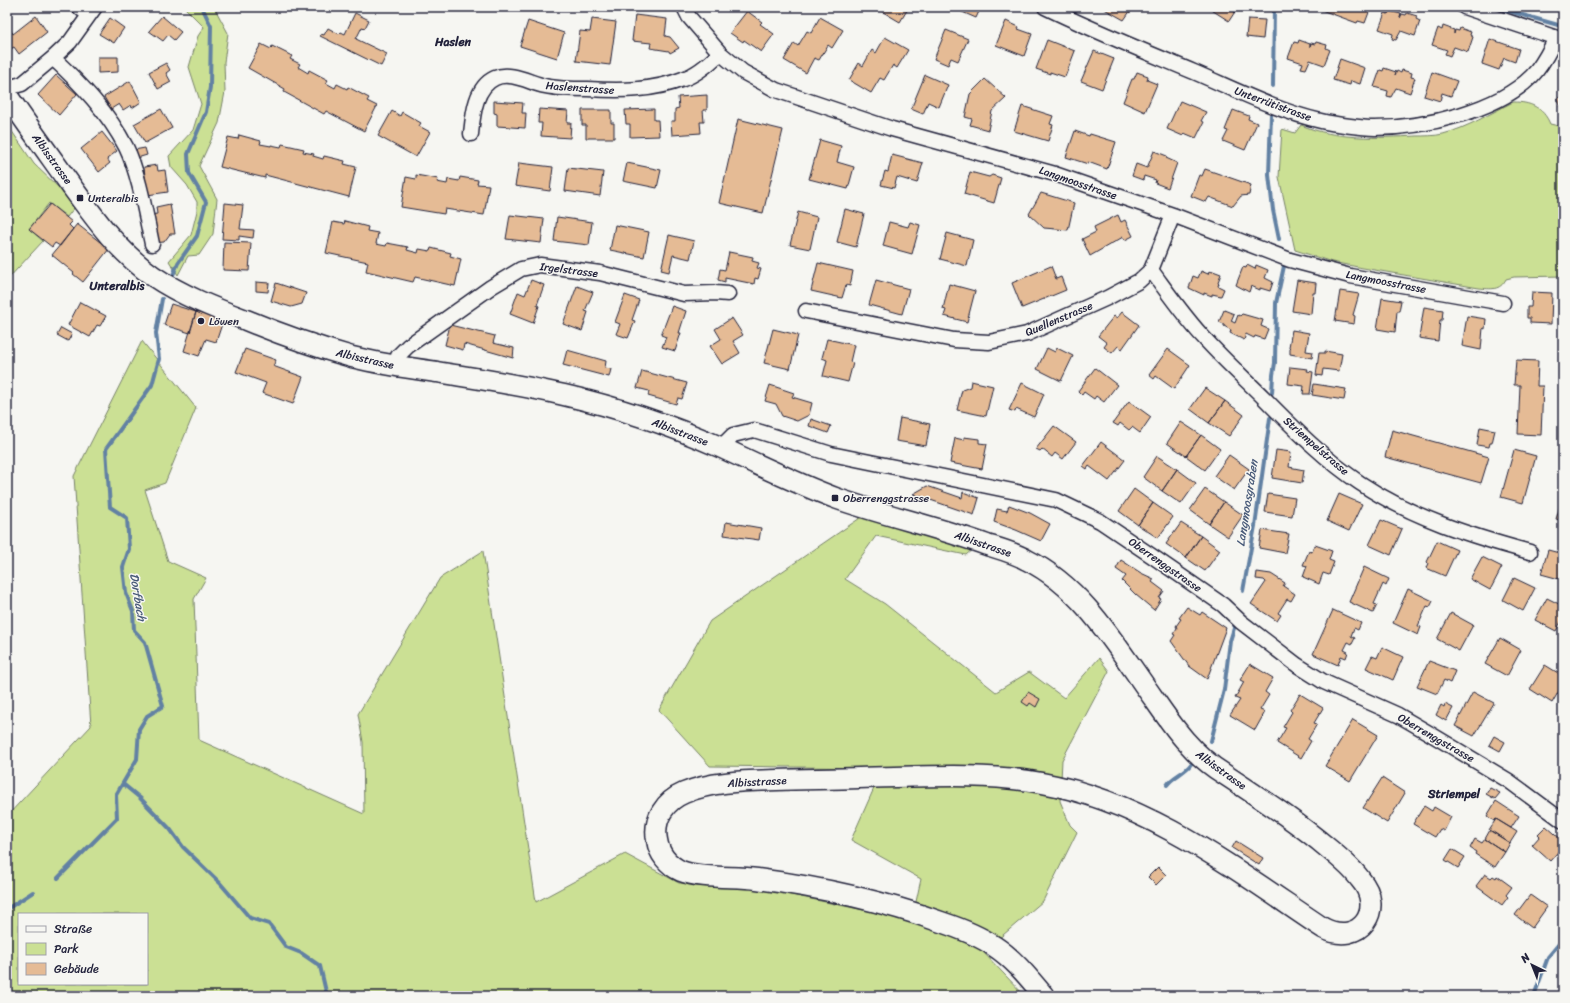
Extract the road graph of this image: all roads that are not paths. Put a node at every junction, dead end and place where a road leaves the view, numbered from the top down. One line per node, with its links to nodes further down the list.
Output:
1 (684, 7): 6 (street, Langmoosstrasse)
2 (1045, 7): 5 (street, Unterrütistrasse)
3 (1464, 7): 5 (street)
4 (88, 10): 7 (street)
5 (1559, 39)
6 (720, 52): 10 (street, Haslenstrasse); 11 (street, Langmoosstrasse)
7 (53, 58): 8 (street); 12 (street)
8 (7, 88)
9 (7, 95): 17 (main road, Albisstrasse)
10 (471, 134)
11 (1173, 215): 13 (street, Quellenstrasse); 15 (street, Langmoosstrasse)
12 (152, 244)
13 (1151, 270): 16 (street, Quellenstrasse); 19 (street, Striempelstrasse)
14 (728, 294): 17 (street, Irgelstrasse)
15 (1503, 303)
16 (806, 311)
17 (396, 366): 18 (main road, Albisstrasse)
18 (724, 449): 20 (street, Oberrenggstrasse); 21 (main road, Albisstrasse)
19 (1530, 552)
20 (1563, 820)
21 (1044, 996)

